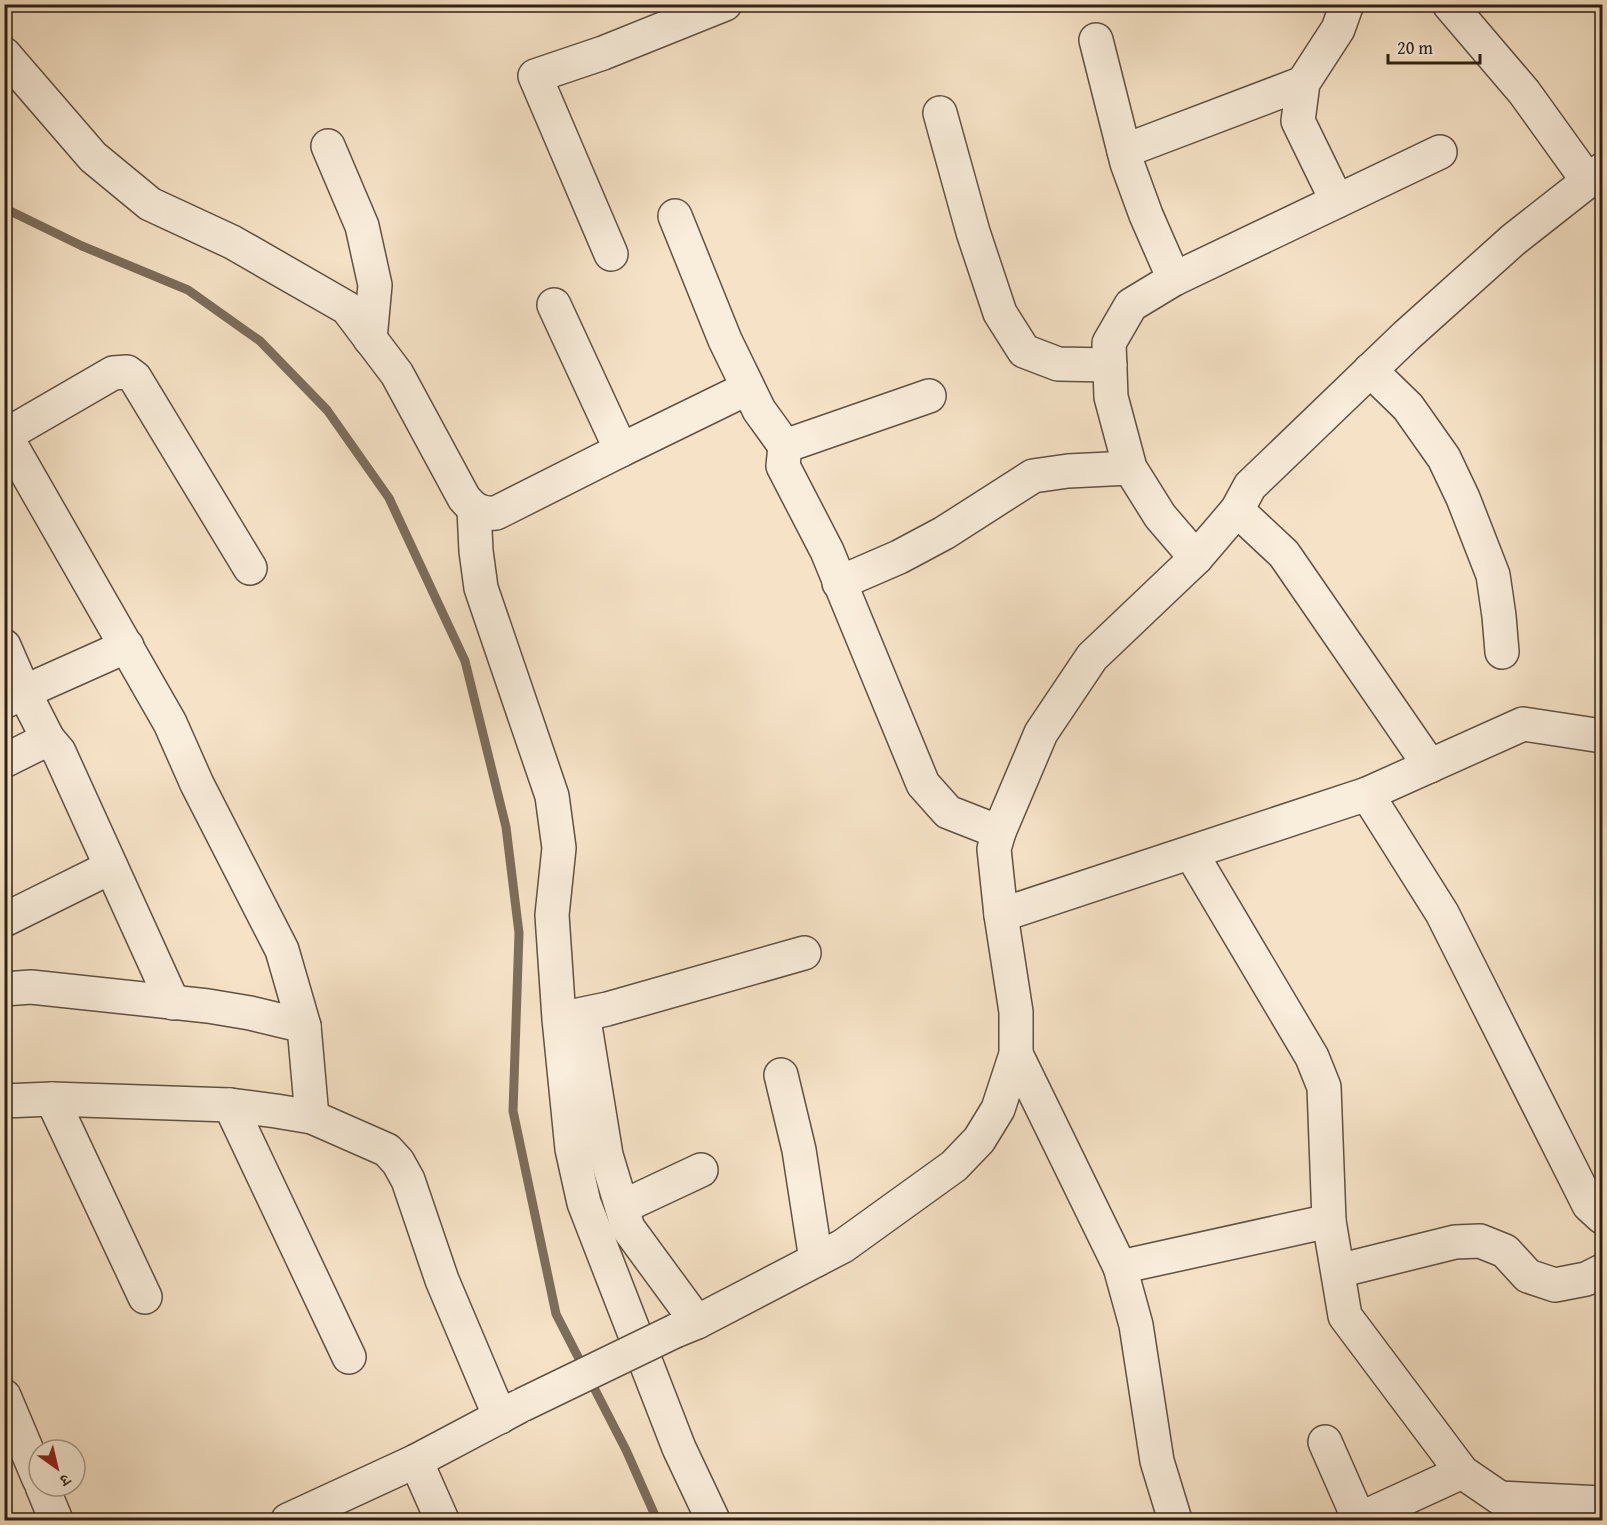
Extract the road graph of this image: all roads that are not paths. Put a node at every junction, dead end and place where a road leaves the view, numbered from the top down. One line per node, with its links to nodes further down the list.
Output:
1 (725, 4): 14 (street)
2 (1347, 4): 6 (street)
3 (1449, 4): 11 (street)
4 (1096, 40): 9 (street)
5 (4, 54): 17 (street)
6 (1304, 83): 9 (street); 12 (street)
7 (940, 112): 18 (street)
8 (328, 146): 17 (street)
9 (1124, 151): 15 (street)
10 (1440, 152): 12 (street)
11 (1595, 175): 19 (street)
12 (1337, 201): 15 (street)
13 (675, 216): 20 (street)
14 (611, 254)
15 (1174, 279): 18 (street)
16 (554, 305): 24 (street)
17 (370, 339): 26 (street)
18 (1110, 365): 25 (street)
19 (1370, 370): 27 (street); 33 (street)
20 (748, 388): 23 (street); 24 (street)
21 (929, 396): 23 (street)
22 (5, 434): 29 (street); 32 (street)
23 (785, 446): 30 (street)
24 (621, 450): 26 (street)
25 (1130, 468): 28 (street); 30 (street)
26 (474, 509): 48 (street)
27 (1237, 510): 28 (street); 38 (street)
28 (1196, 558): 40 (street)
29 (250, 567)
30 (839, 583): 40 (street)
31 (4, 646): 34 (street)
32 (127, 646): 34 (street); 49 (street)
33 (1502, 652)
34 (14, 697): 36 (street)
35 (1602, 736): 38 (street)
36 (48, 739): 37 (street); 42 (street)
37 (4, 760)
38 (1430, 766): 39 (street)
39 (1367, 794): 41 (street); 58 (street)
40 (999, 832): 43 (street)
41 (1191, 853): 43 (street); 59 (street)
42 (111, 867): 44 (street); 47 (street)
43 (1001, 915): 50 (street)
44 (4, 921)
45 (804, 953): 48 (street)
46 (4, 989): 47 (street)
47 (173, 1003): 49 (street)
48 (572, 1016): 57 (street); 78 (street)
49 (304, 1026): 55 (street)
50 (1016, 1054): 60 (street); 61 (street)
51 (781, 1075): 60 (street)
52 (52, 1099): 53 (street); 54 (street); 64 (street)
53 (4, 1101)
54 (230, 1106): 55 (street); 66 (street)
55 (312, 1117): 68 (street)
56 (701, 1170): 57 (street)
57 (622, 1207): 65 (street)
58 (1602, 1217)
59 (1329, 1221): 61 (street); 62 (street)
60 (816, 1260): 65 (street)
61 (1120, 1267): 79 (street)
62 (1338, 1271): 63 (street); 72 (street)
63 (1602, 1271)
64 (145, 1297)
65 (686, 1327): 68 (street, bridge)
66 (350, 1357)
67 (5, 1401): 70 (street)
68 (511, 1411): 71 (street)
69 (1325, 1442): 72 (street)
70 (27, 1451)
71 (416, 1461): 76 (street); 77 (street)
72 (1462, 1472): 74 (street)
73 (47, 1498): 75 (street)
74 (1602, 1503)
75 (56, 1521)
76 (288, 1521)
77 (442, 1521)
78 (713, 1521)
79 (1175, 1521)

